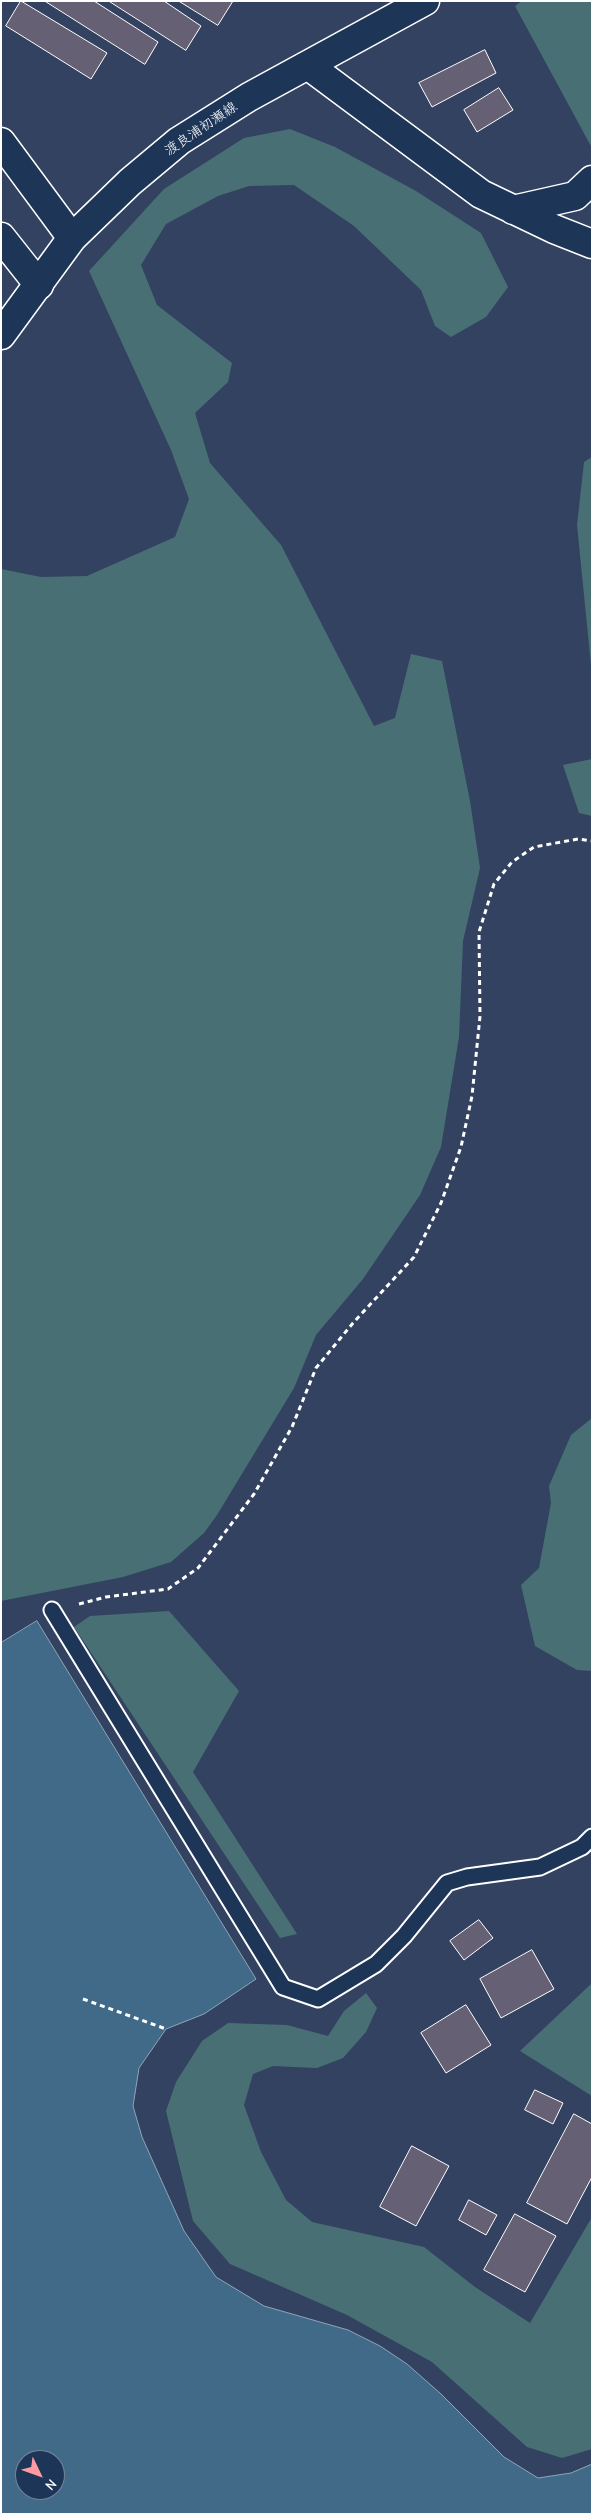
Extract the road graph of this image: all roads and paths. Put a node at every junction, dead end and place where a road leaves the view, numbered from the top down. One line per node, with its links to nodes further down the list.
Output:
1 (425, 1): 2 (street, 渡良浦初瀬線)
2 (309, 66): 5 (street); 7 (street, 渡良浦初瀬線)
3 (1, 142): 7 (street)
4 (592, 180): 5 (street)
5 (513, 210): 8 (street)
6 (1, 237): 9 (street)
7 (72, 238): 9 (street, 渡良浦初瀬線)
8 (592, 244)
9 (39, 285): 10 (street, 渡良浦初瀬線)
10 (1, 334)
11 (592, 841): 12 (path)
12 (52, 1610): 13 (lane)
13 (592, 1837)
14 (83, 2000): 15 (path)
15 (166, 2029)

